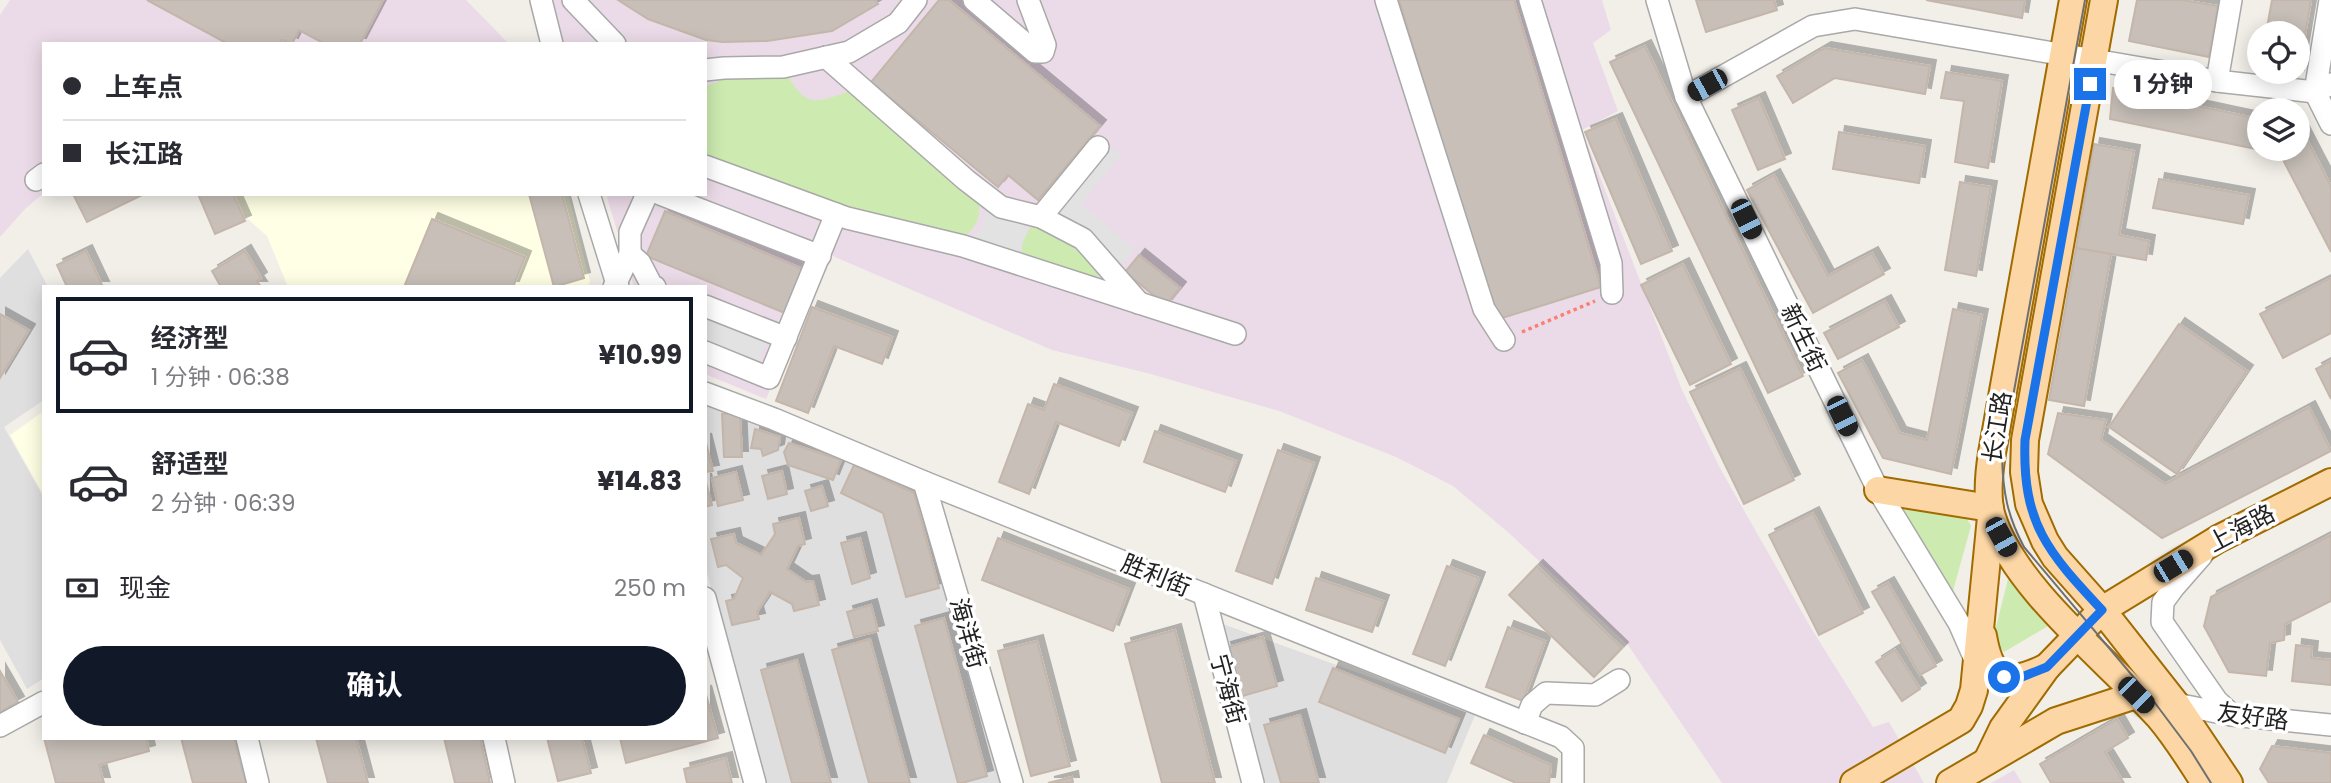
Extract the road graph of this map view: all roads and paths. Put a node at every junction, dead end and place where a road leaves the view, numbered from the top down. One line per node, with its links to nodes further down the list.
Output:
1 (541, 0): 13 (street)
2 (573, 0): 14 (street)
3 (916, 0): 15 (street)
4 (974, 0): 5 (street)
5 (1028, 0)
6 (1386, 0): 38 (street)
7 (1530, 0): 33 (street)
8 (1657, 0): 20 (street, 新生街)
9 (2073, 0): 16 (main road, 长江路)
10 (2104, 0): 16 (main road, 长江路)
11 (2231, 0): 18 (street)
12 (2330, 0): 19 (street)
13 (552, 42)
14 (613, 42)
15 (826, 57): 17 (street); 28 (street)
16 (2080, 57): 18 (street); 20 (street); 44 (main road, 长江路); 49 (main road, 长江路)
17 (707, 70)
18 (2217, 81): 19 (street)
19 (2323, 88): 21 (street)
20 (1686, 97): 43 (street, 新生街)
21 (2331, 124)
22 (1098, 147): 28 (street)
23 (707, 167): 27 (street)
24 (590, 196): 31 (street)
25 (646, 196): 29 (street)
26 (665, 196): 30 (street)
27 (836, 214): 30 (street); 34 (street)
28 (1041, 216): 34 (street)
29 (630, 254): 31 (street); 32 (street)
30 (820, 256): 37 (street)
31 (616, 285)
32 (652, 285)
33 (1612, 293): 38 (path)
34 (1141, 304): 36 (street)
35 (707, 307): 37 (street)
36 (1235, 334)
37 (786, 338): 39 (street)
38 (1504, 340)
39 (707, 353)
40 (707, 394): 41 (street, 胜利街)
41 (924, 482): 46 (street, 胜利街); 67 (street, 海洋街)
42 (2331, 482): 45 (main road, 上海路)
43 (1878, 490): 44 (main road); 51 (street, 新生街)
44 (1991, 512): 48 (main road); 50 (main road, 长江路)
45 (2218, 539): 49 (main road, 上海路); 57 (street)
46 (1204, 594): 58 (street, 胜利街); 68 (street, 宁海街)
47 (707, 605): 66 (street)
48 (1981, 606): 51 (main road); 52 (main road)
49 (2102, 610): 50 (main road, 上海路); 56 (main road, 长江路)
50 (2077, 634): 52 (main road, 上海路); 54 (main road, 长江路)
51 (1977, 664): 70 (main road)
52 (2047, 667): 63 (main road, 上海路)
53 (1619, 680): 58 (street)
54 (2136, 695): 56 (main road); 63 (main road); 72 (main road, 长江路)
55 (42, 703): 60 (street)
56 (2175, 704): 57 (street, 友好路); 73 (main road, 长江路)
57 (2232, 715): 59 (street, 友好路)
58 (1525, 723): 69 (street, 胜利街)
59 (2331, 724)
60 (0, 726)
61 (247, 740): 64 (street)
62 (494, 740): 65 (street)
63 (1987, 761): 71 (main road)
64 (258, 783)
65 (504, 783)
66 (755, 783)
67 (1012, 783)
68 (1253, 783)
69 (1573, 783)
70 (1854, 783)
71 (1950, 783)
72 (2205, 783)
73 (2229, 783)

